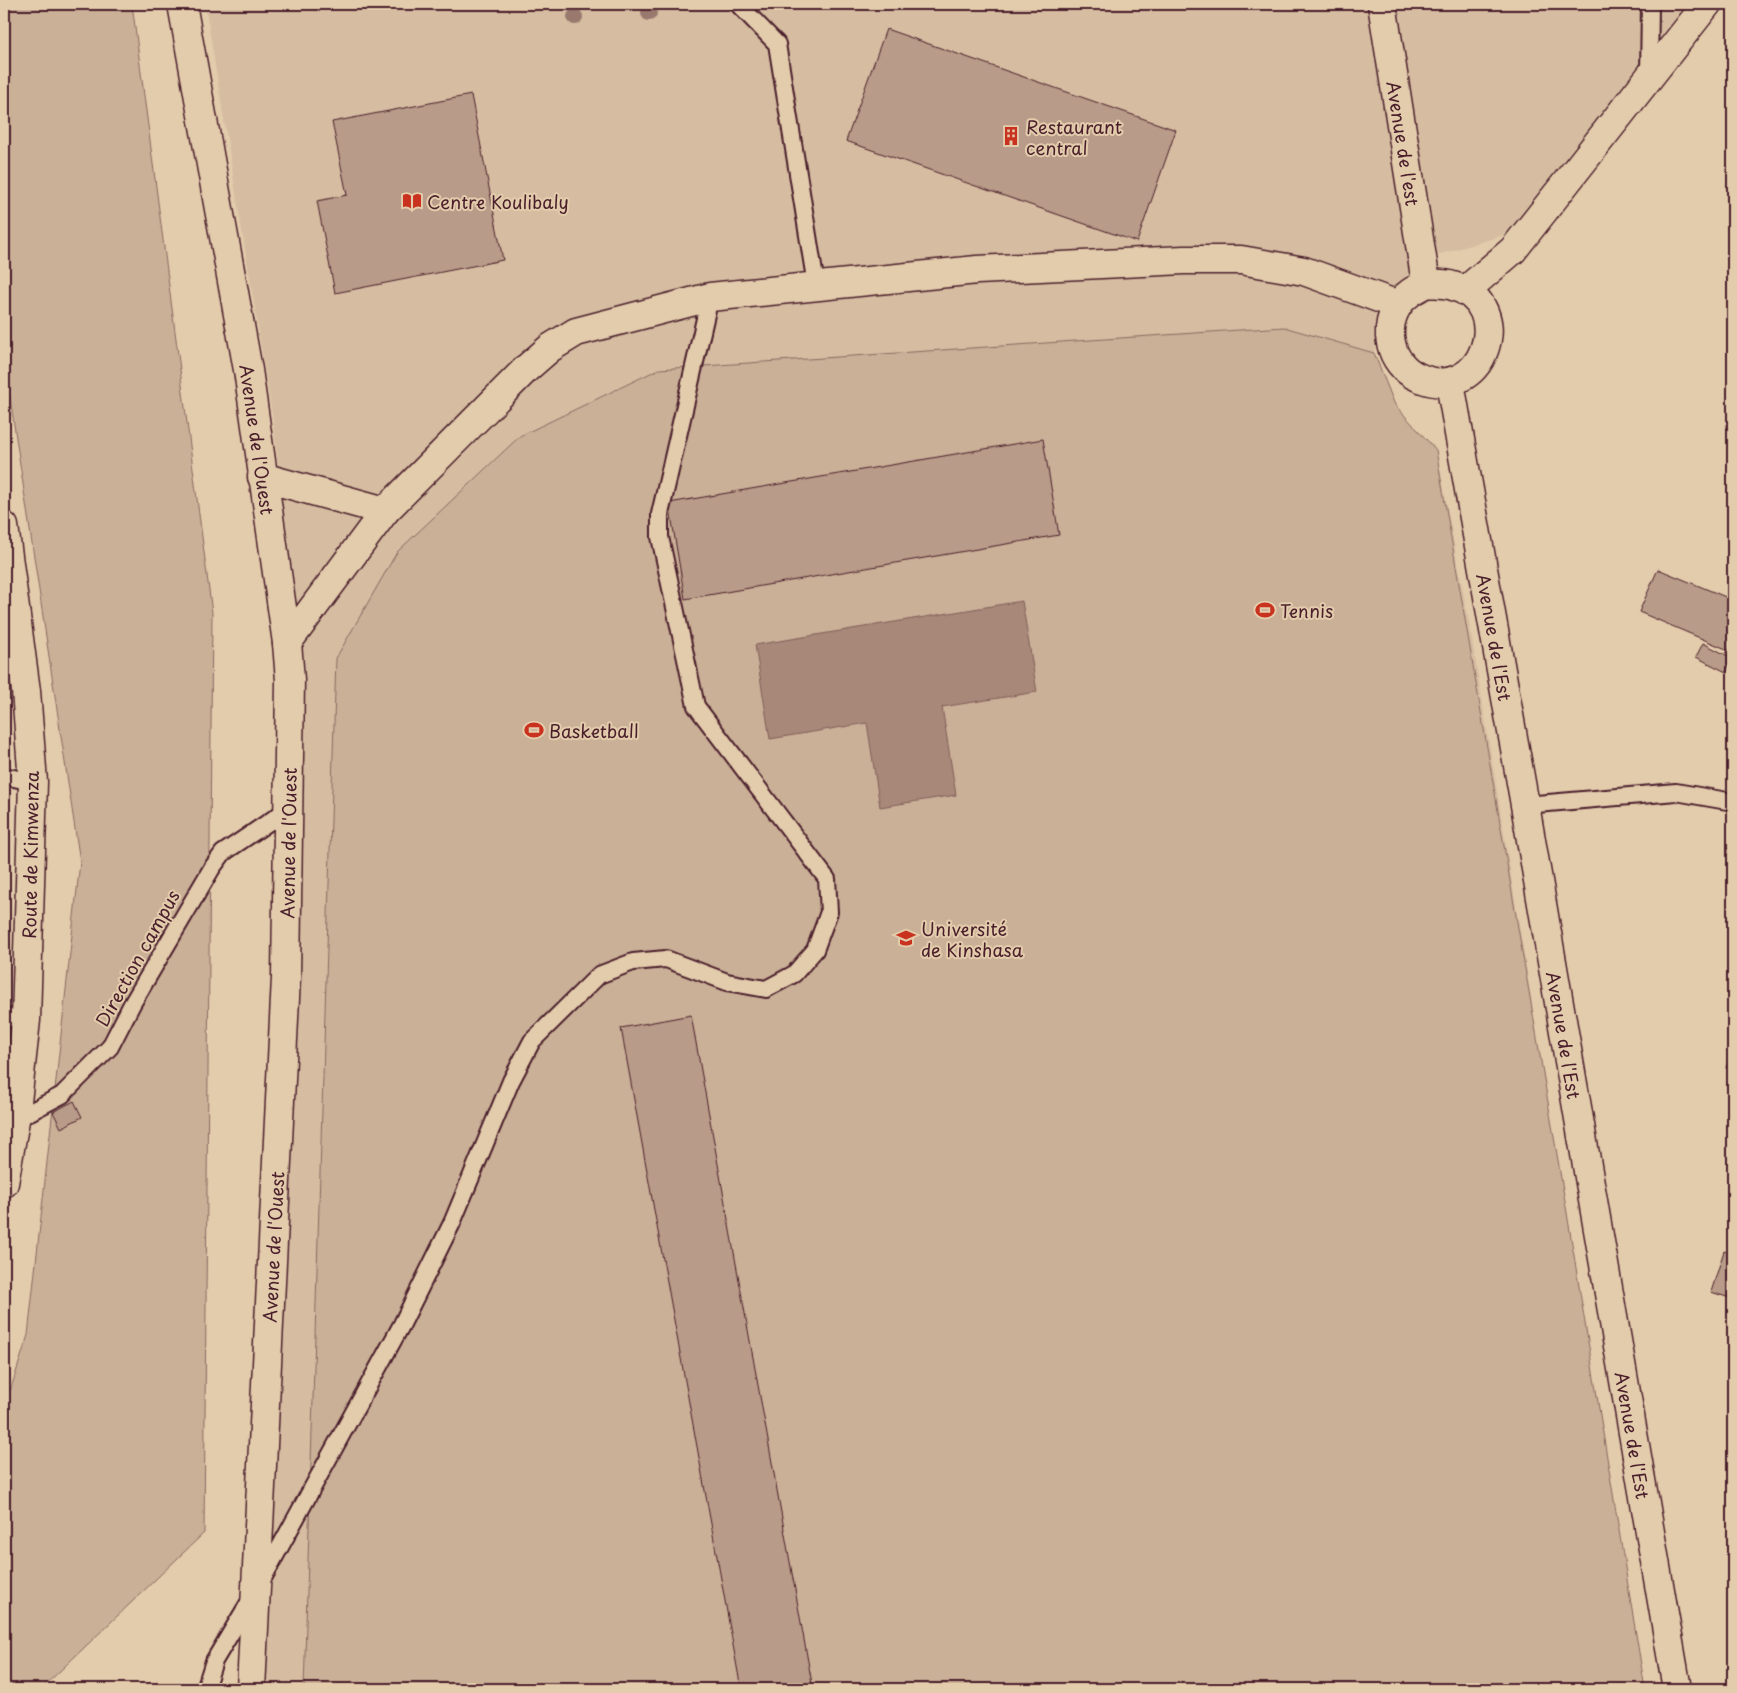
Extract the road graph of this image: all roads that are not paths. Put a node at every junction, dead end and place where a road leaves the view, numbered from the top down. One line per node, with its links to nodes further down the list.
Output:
1 (182, 4): 13 (street, Avenue de l'Ouest)
2 (738, 4): 8 (lane)
3 (1382, 4): 7 (street, Avenue de l'est)
4 (1650, 4): 6 (lane)
5 (1707, 4): 6 (street)
6 (1649, 77): 9 (street)
7 (1426, 283): 9 (street); 11 (street)
8 (816, 286): 10 (street); 11 (street)
9 (1465, 292): 12 (street)
10 (710, 297): 14 (street); 25 (lane)
11 (1398, 305): 12 (street)
12 (1450, 383): 20 (street, Avenue de l'Est)
13 (262, 477): 14 (street); 16 (street, Avenue de l'Ouest)
14 (385, 511): 16 (street)
15 (4, 526): 18 (street, Route de Kimwenza)
16 (287, 643): 21 (street, Avenue de l'Ouest)
17 (4, 776): 18 (lane)
18 (33, 782): 22 (street, Route de Kimwenza)
19 (1733, 802): 20 (lane)
20 (1526, 805): 28 (street, Avenue de l'Est)
21 (288, 809): 23 (lane, Direction campus); 25 (street, Avenue de l'Ouest)
22 (15, 1019): 23 (street, Route de Kimwenza)
23 (15, 1120): 24 (street, Route de Kimwenza)
24 (4, 1183)
25 (256, 1591): 26 (lane); 27 (street, Avenue de l'Ouest)
26 (204, 1688)
27 (251, 1689)
28 (1677, 1689)

